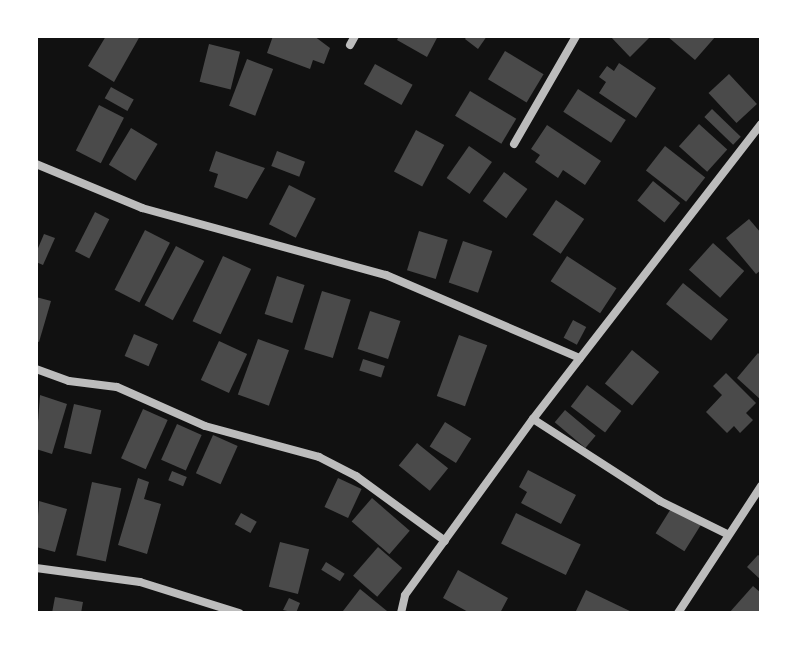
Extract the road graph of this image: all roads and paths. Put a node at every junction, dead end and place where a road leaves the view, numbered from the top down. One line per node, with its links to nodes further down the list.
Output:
1 (576, 36): 3 (street)
2 (761, 124): 5 (street)
3 (514, 144)
4 (36, 164): 5 (street)
5 (580, 358): 7 (street)
6 (36, 369): 10 (street)
7 (533, 419): 9 (street); 10 (street)
8 (761, 486): 9 (street)
9 (727, 534): 14 (street)
10 (445, 541): 13 (street)
11 (36, 568): 12 (street)
12 (239, 613)
13 (401, 613)
14 (678, 613)

